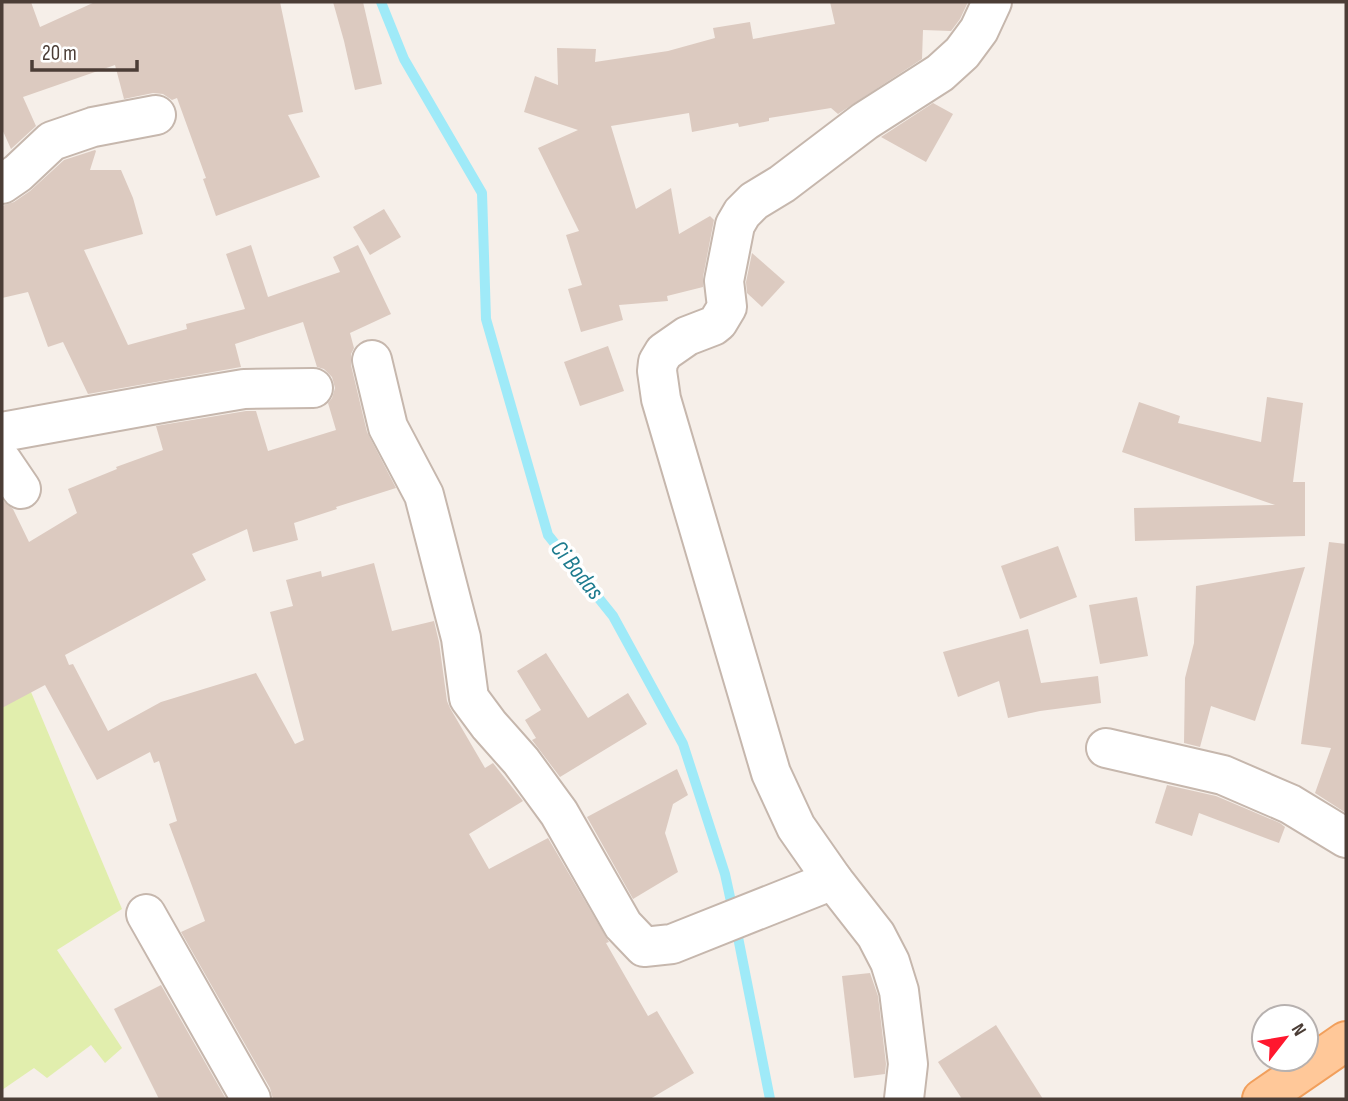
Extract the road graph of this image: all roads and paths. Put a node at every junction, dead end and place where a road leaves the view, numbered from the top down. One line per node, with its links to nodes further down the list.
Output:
1 (992, 2): 9 (street)
2 (156, 115): 3 (street)
3 (2, 184)
4 (372, 360): 9 (street)
5 (313, 388): 6 (street)
6 (2, 432)
7 (1106, 748): 8 (street)
8 (1346, 838)
9 (834, 880): 13 (street)
10 (146, 914): 12 (street)
11 (1346, 1041): 14 (main road)
12 (251, 1099)
13 (904, 1099)
14 (1262, 1099)

